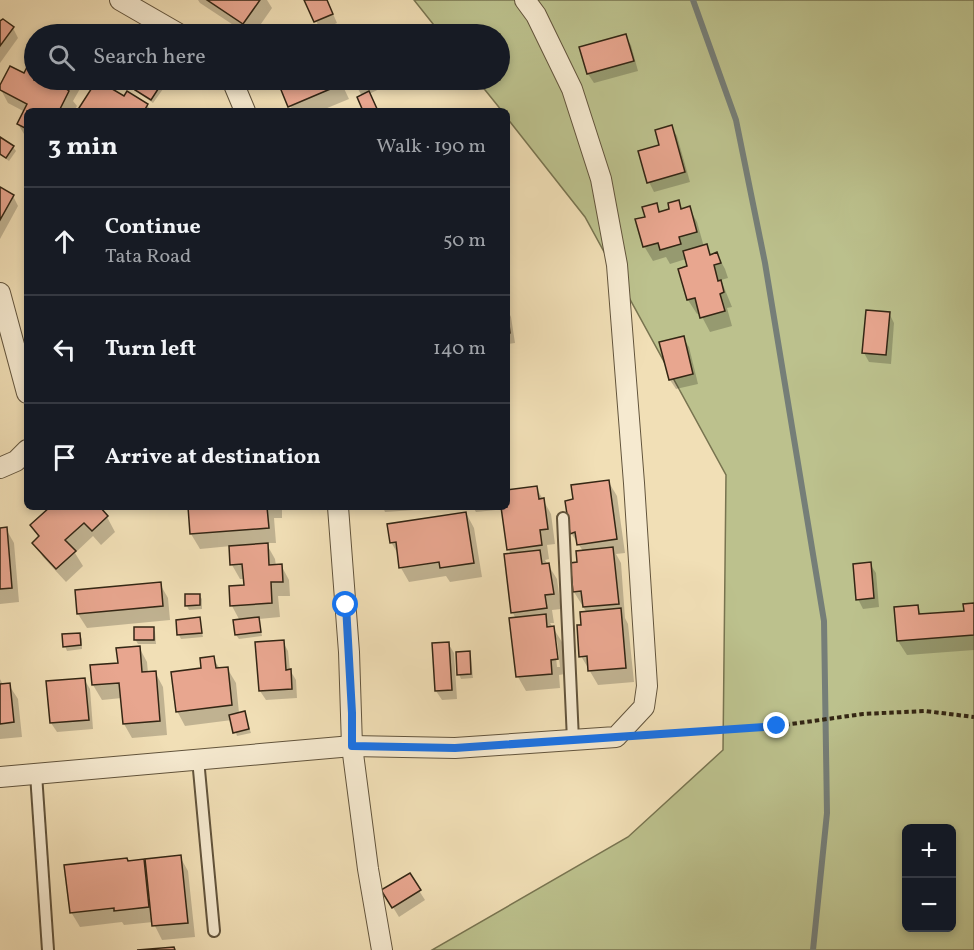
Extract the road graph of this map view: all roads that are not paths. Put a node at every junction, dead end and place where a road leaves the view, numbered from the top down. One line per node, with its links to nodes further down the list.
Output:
1 (120, 0): 3 (street)
2 (525, 0): 12 (street)
3 (162, 24)
4 (236, 90): 5 (street)
5 (244, 108)
6 (0, 293): 7 (street)
7 (24, 382)
8 (24, 453): 9 (street)
9 (0, 468)
10 (338, 510): 13 (street)
11 (563, 518): 12 (lane)
12 (573, 740): 13 (street)
13 (352, 746): 14 (street); 19 (street)
14 (198, 759): 15 (street); 17 (lane)
15 (36, 774): 16 (street); 18 (lane)
16 (0, 777)
17 (214, 931)
18 (48, 950)
19 (382, 950)

